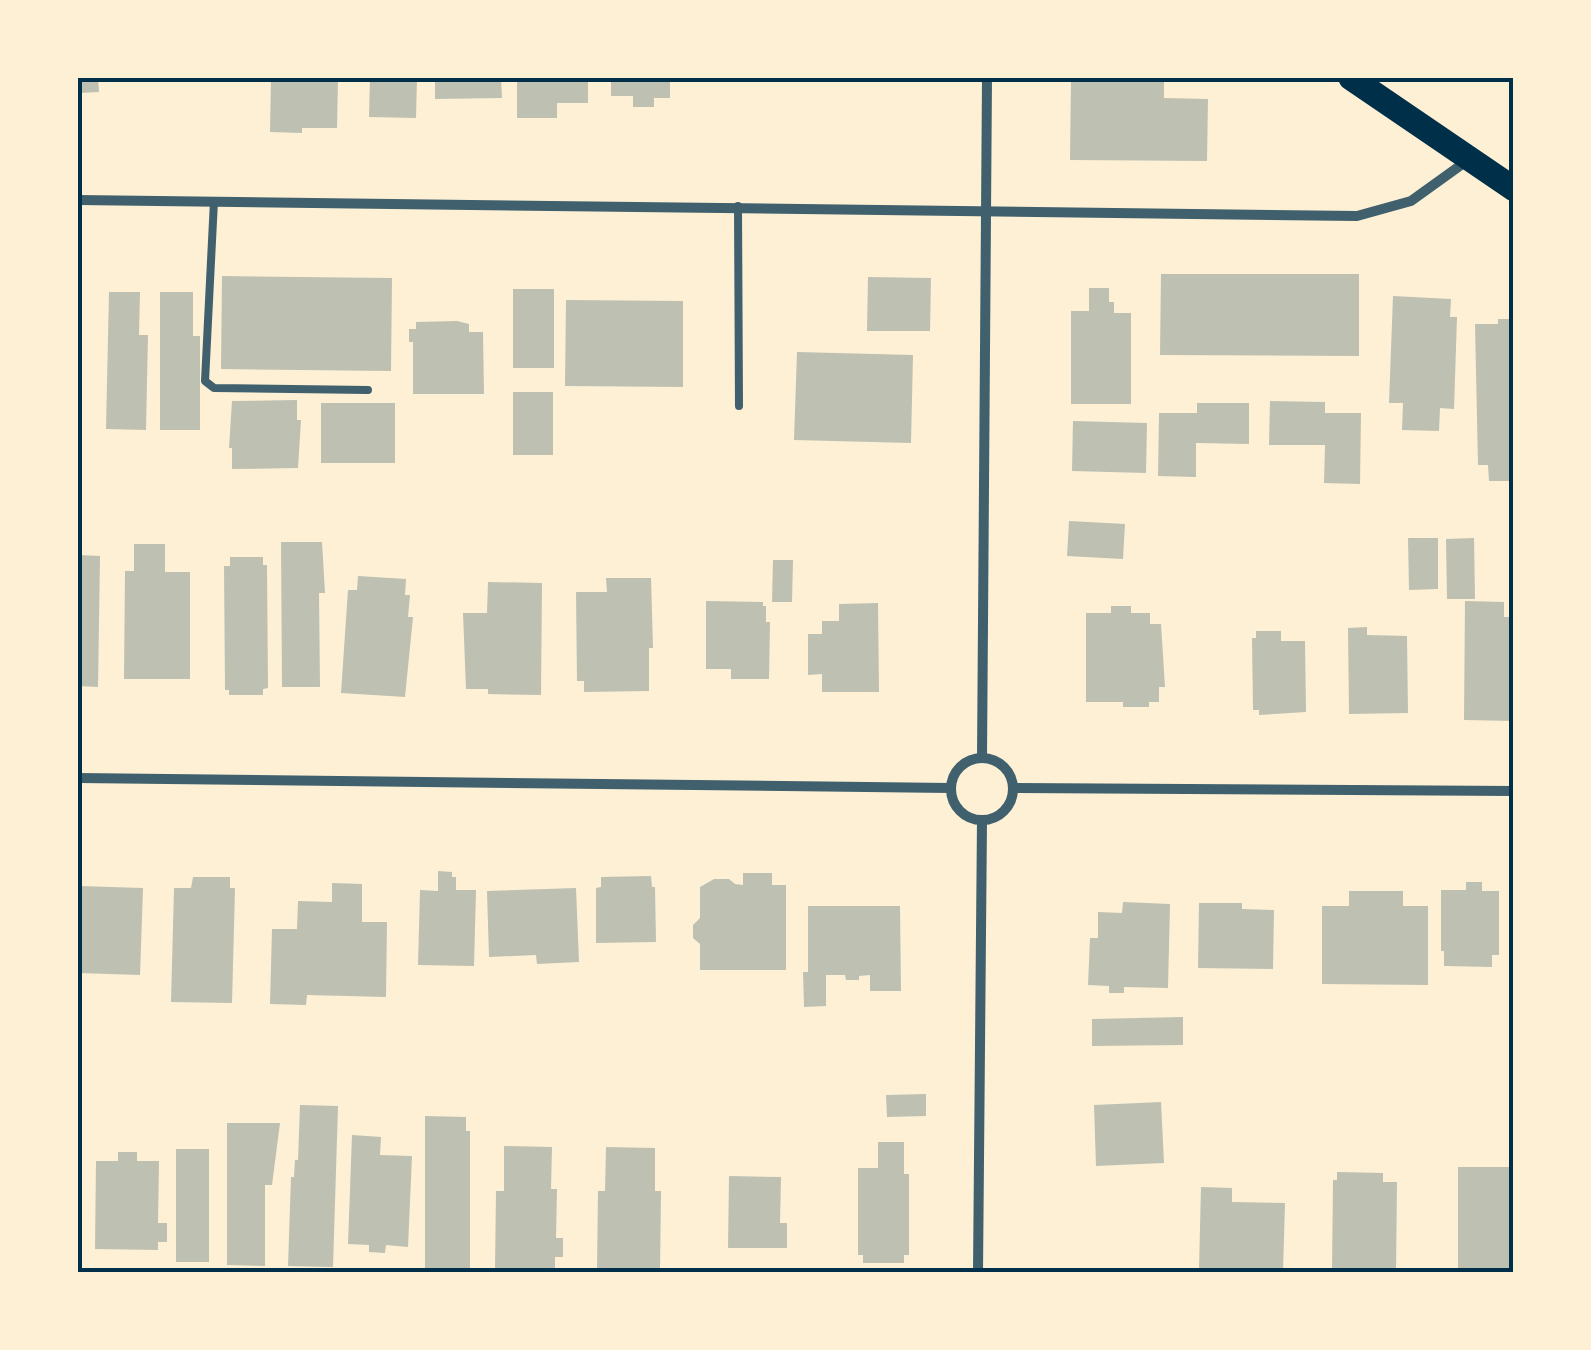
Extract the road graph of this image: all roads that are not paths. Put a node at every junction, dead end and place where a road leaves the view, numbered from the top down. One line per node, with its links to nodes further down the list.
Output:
1 (987, 78): 8 (street)
2 (1350, 78): 3 (main road)
3 (1469, 160): 4 (main road); 8 (street)
4 (1514, 190)
5 (78, 200): 6 (street)
6 (214, 201): 7 (street); 9 (lane)
7 (738, 206): 8 (street); 10 (lane)
8 (986, 210): 11 (street)
9 (368, 390)
10 (739, 406)
11 (982, 758): 13 (street); 14 (street)
12 (78, 778): 13 (street)
13 (950, 788): 16 (street)
14 (1013, 788): 15 (street); 16 (street)
15 (1514, 791)
16 (982, 820): 17 (street)
17 (978, 1272)

